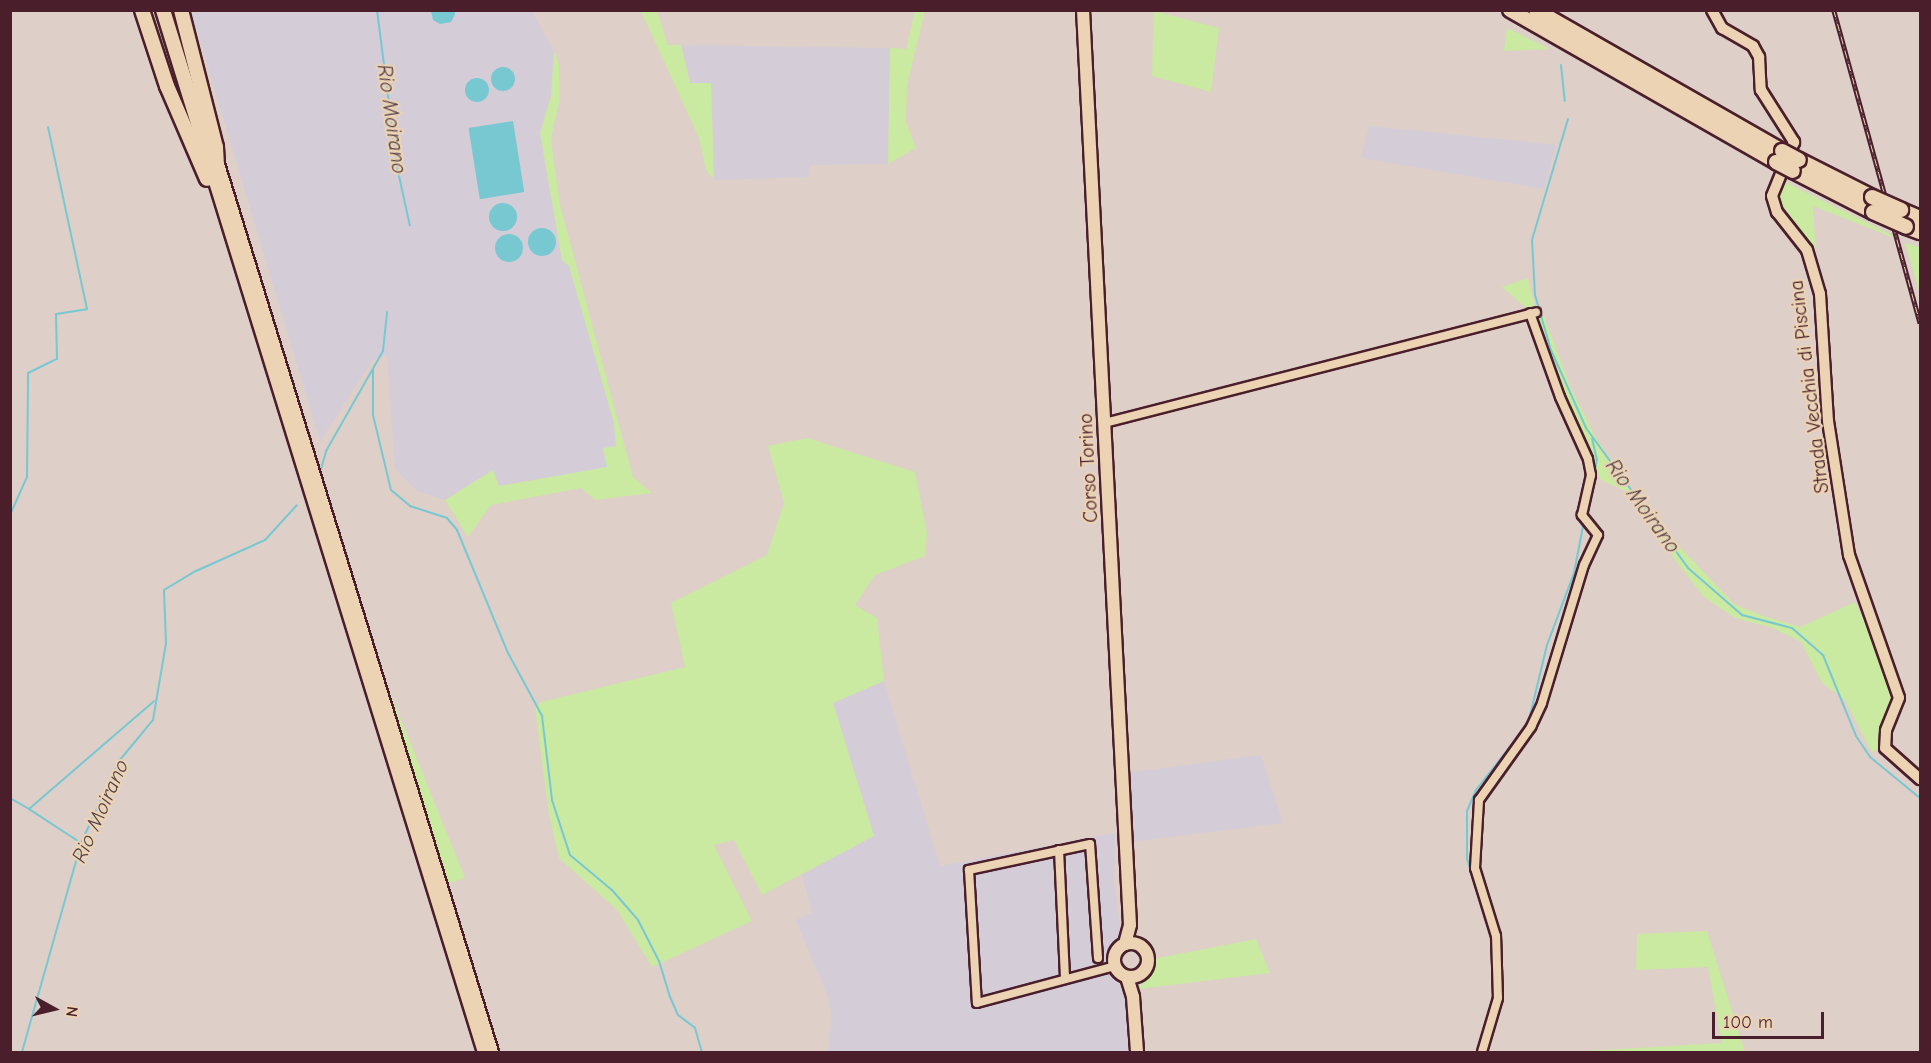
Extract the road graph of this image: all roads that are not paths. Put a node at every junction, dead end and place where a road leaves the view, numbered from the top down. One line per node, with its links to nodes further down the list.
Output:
1 (142, 10): 12 (main road)
2 (155, 10): 12 (main road)
3 (163, 10): 12 (main road)
4 (181, 10): 9 (main road)
5 (1083, 10): 15 (main road, Corso Torino)
6 (1510, 10): 10 (main road)
7 (1536, 10): 10 (main road)
8 (1712, 10): 16 (street, Strada Vecchia di Piscina)
9 (216, 147): 12 (main road); 27 (street)
10 (1779, 156): 11 (main road, bridge)
11 (1796, 165): 13 (main road, bridge); 14 (main road, bridge)
12 (214, 188): 25 (main road); 26 (main road)
13 (1920, 218)
14 (1920, 232)
15 (1105, 423): 18 (main road, Corso Torino); 29 (street)
16 (1920, 779)
17 (1059, 850): 21 (street); 24 (street); 24 (street)
18 (1130, 925): 19 (main road); 20 (main road)
19 (1125, 944): 20 (main road); 22 (main road)
20 (1138, 944): 23 (main road)
21 (1098, 958)
22 (1115, 966): 23 (main road); 24 (street)
23 (1133, 976): 28 (main road)
24 (1065, 978)
25 (475, 1053)
26 (485, 1053)
27 (494, 1053)
28 (1137, 1053)
29 (1482, 1053)

